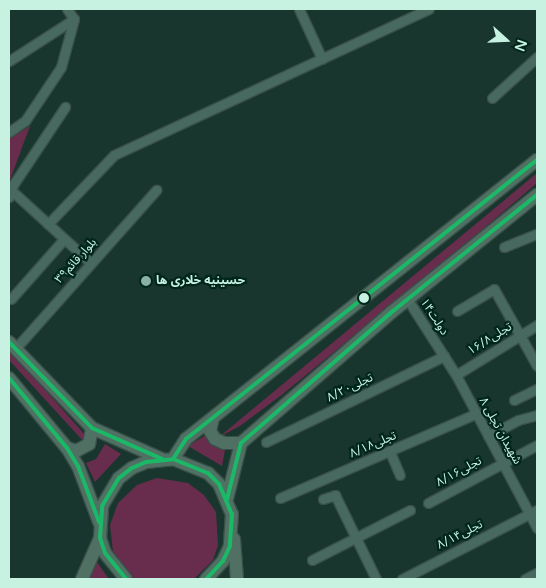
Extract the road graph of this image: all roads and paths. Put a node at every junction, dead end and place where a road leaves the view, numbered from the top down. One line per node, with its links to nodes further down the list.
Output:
1 (67, 9): 4 (street)
2 (299, 9): 6 (street)
3 (429, 9): 6 (street)
4 (74, 19): 7 (street); 10 (street)
5 (537, 57): 8 (street)
6 (322, 59): 15 (street)
7 (9, 61)
8 (492, 98)
9 (64, 106): 13 (street)
10 (9, 132)
11 (537, 160): 35 (main road)
12 (156, 190): 19 (street, بلوار قائم۳۹)
13 (10, 194): 15 (street)
14 (537, 194): 21 (main road)
15 (48, 224): 17 (street)
16 (537, 234): 18 (street)
17 (64, 238): 19 (street); 20 (street)
18 (504, 247)
19 (91, 263): 25 (street, بلوار قائم۳۹)
20 (11, 299)
21 (408, 300): 26 (street, ۱۴دولت); 39 (main road)
22 (456, 310): 24 (street)
23 (537, 324): 24 (street, تجلی۱۶/۸)
24 (520, 335): 28 (street); 29 (street, تجلی۱۶/۸)
25 (12, 345): 36 (main road)
26 (438, 348): 27 (street, شهیدان تجلی ۸)
27 (444, 356): 29 (street, شهیدان تجلی ۸); 38 (street, تجلی۸/۲۰)
28 (537, 366)
29 (456, 376): 33 (street, شهیدان تجلی ۸)
30 (9, 378): 41 (main road)
31 (537, 389): 32 (street)
32 (514, 400)
33 (475, 414): 37 (street, شهیدان تجلی ۸); 42 (street, تجلی۸/۱۸)
34 (537, 415): 37 (street)
35 (213, 418): 39 (main road); 43 (main road)
36 (92, 428): 41 (main road); 43 (main road)
37 (488, 436): 44 (street, شهیدان تجلی ۸)
38 (266, 442)
39 (241, 443): 47 (main road)
40 (537, 445): 44 (street, تجلی۸/۱۶)
41 (67, 448): 52 (main road)
42 (390, 452): 45 (street); 46 (street, تجلی۸/۱۸)
43 (168, 458): 47 (main road); 52 (main road)
44 (503, 463): 49 (street, تجلی۸/۱۶); 51 (street, شهیدان تجلی ۸)
45 (400, 475)
46 (280, 498)
47 (227, 499): 54 (main road)
48 (324, 499): 56 (street)
49 (428, 503)
50 (410, 510): 56 (street)
51 (534, 512): 53 (street, شهیدان تجلی ۸); 64 (street, تجلی۸‌/۱۴)
52 (99, 522): 55 (main road)
53 (537, 528)
54 (233, 530): 61 (main road); 62 (main road)
55 (100, 538): 59 (main road); 60 (main road)
56 (357, 540): 57 (street); 63 (street)
57 (312, 560)
58 (537, 573): 65 (street)
59 (82, 579)
60 (126, 579)
61 (206, 579)
62 (237, 579)
63 (376, 579)
64 (402, 579)
65 (525, 579)

